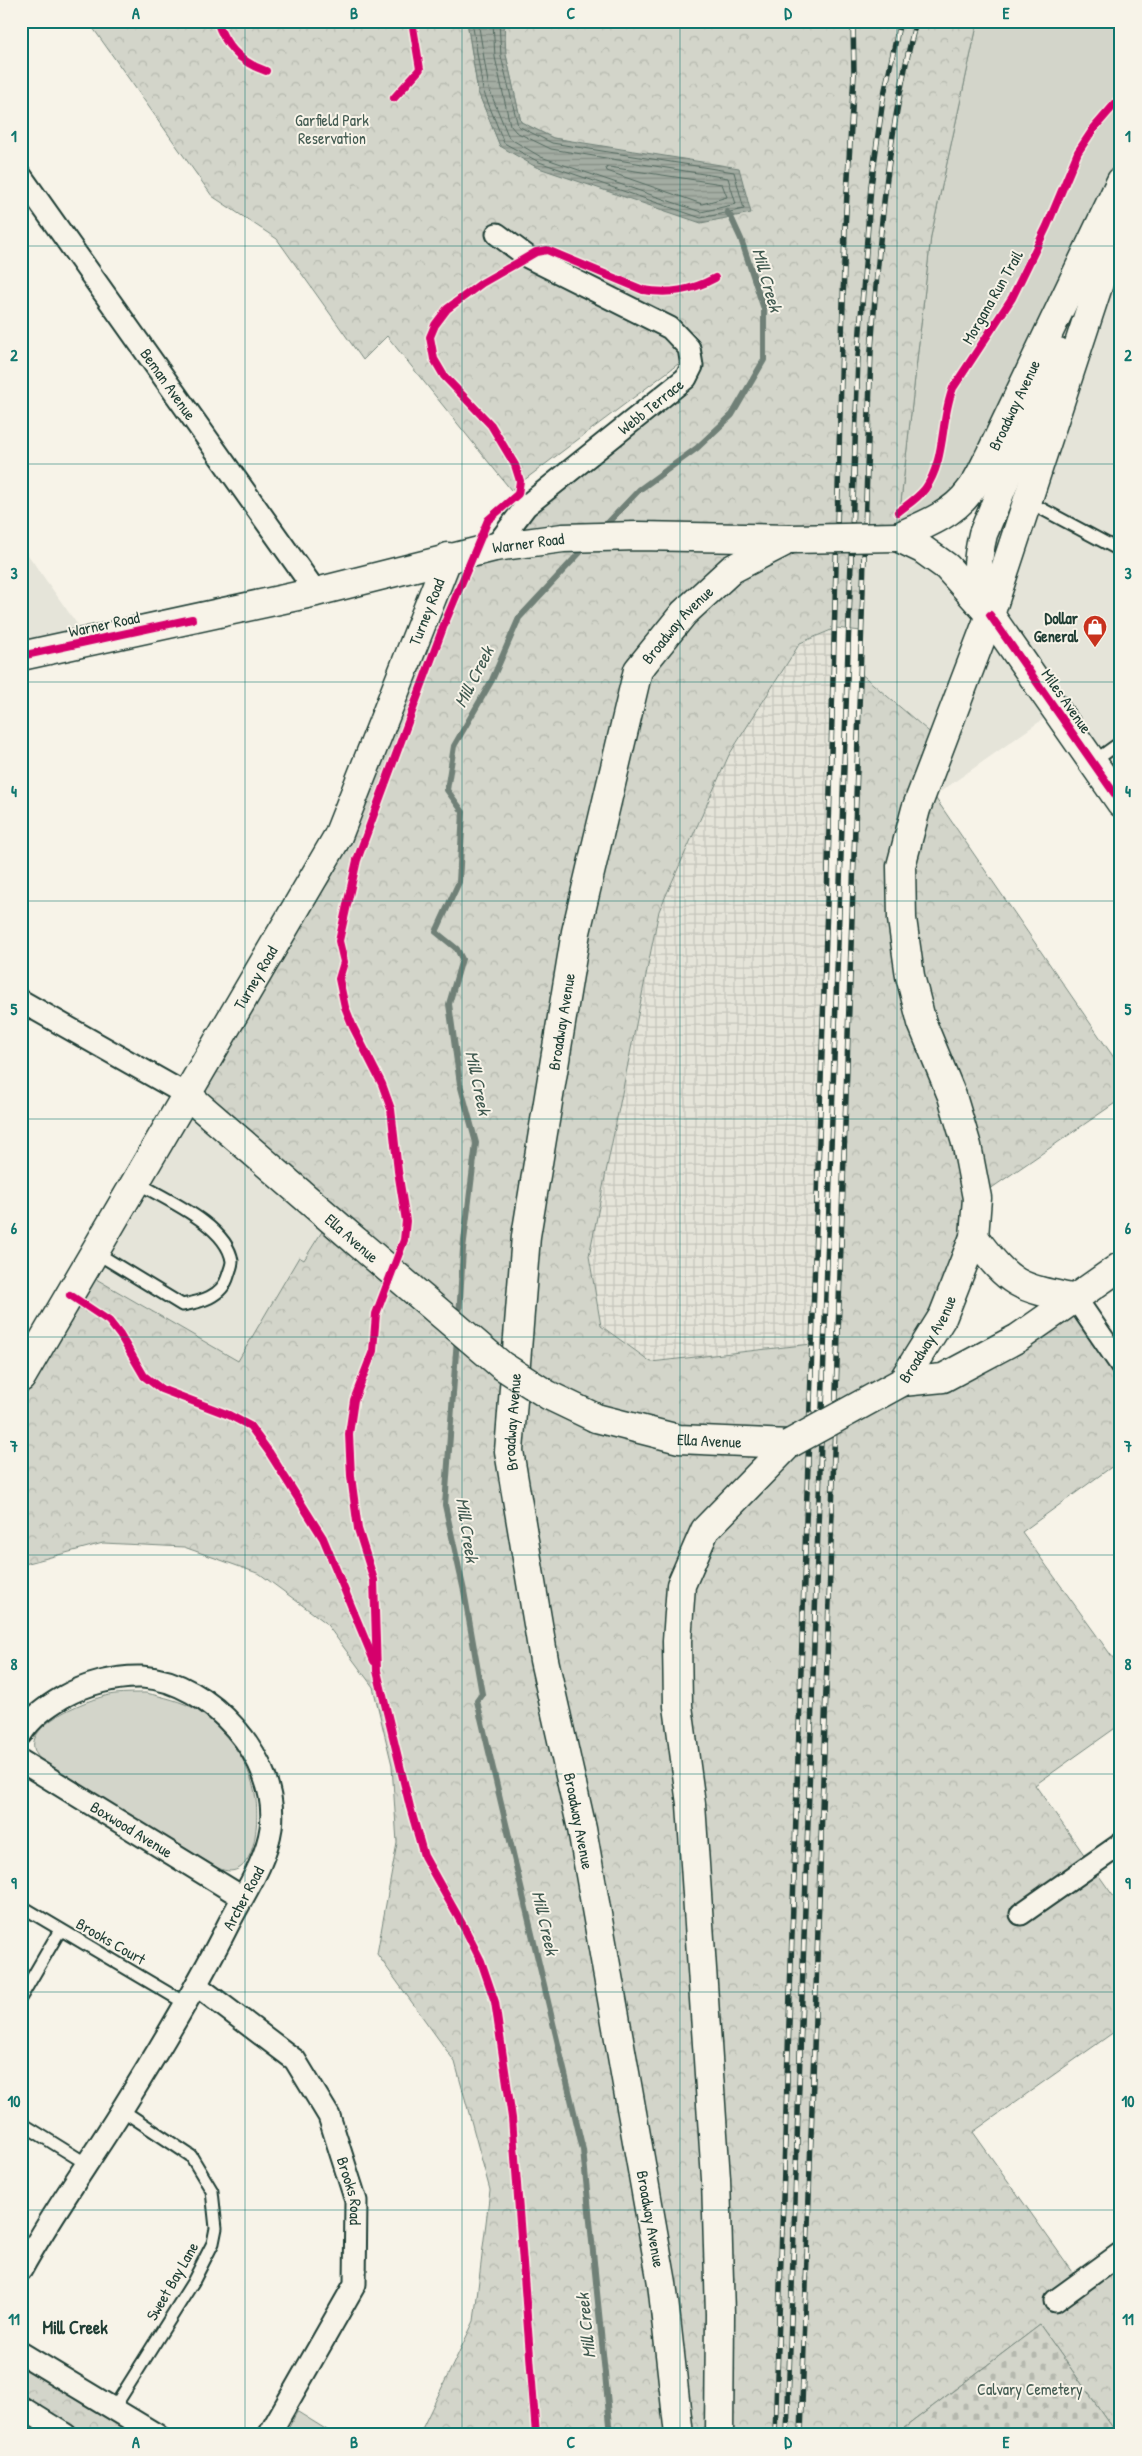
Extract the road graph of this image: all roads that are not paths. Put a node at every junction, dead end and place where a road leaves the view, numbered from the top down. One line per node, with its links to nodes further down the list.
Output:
1 (21, 176): 11 (street, Beman Avenue)
2 (1121, 181): 3 (main road, Broadway Avenue)
3 (1112, 215): 5 (main road, Broadway Avenue); 6 (main road, Broadway Avenue); 12 (main road)
4 (497, 234): 8 (street, Webb Terrace)
5 (1027, 501): 9 (lane); 12 (main road, Broadway Avenue)
6 (897, 537): 7 (main road, Warner Road, bridge); 12 (main road)
7 (790, 540): 8 (main road, Warner Road); 50 (main road, Broadway Avenue)
8 (495, 547): 10 (main road, Warner Road)
9 (1121, 551)
10 (448, 558): 11 (main road, Warner Road); 18 (main road, Turney Road)
11 (316, 592): 13 (main road, Warner Road)
12 (990, 615): 15 (main road, Miles Avenue); 20 (main road, Broadway Avenue)
13 (21, 656)
14 (1121, 742): 15 (lane)
15 (1093, 762): 16 (main road, Miles Avenue)
16 (1121, 803)
17 (21, 1001): 18 (street, Ella Avenue)
18 (187, 1095): 19 (main road, Turney Road); 27 (main road, Ella Avenue, bridge)
19 (136, 1182): 21 (main road, Turney Road); 21 (lane)
20 (974, 1236): 23 (main road); 26 (main road, Broadway Avenue)
21 (95, 1252): 25 (main road, Turney Road)
22 (1121, 1266): 23 (main road)
23 (1076, 1299): 24 (street); 26 (main road)
24 (1121, 1365)
25 (21, 1378)
26 (902, 1382): 27 (main road, Broadway Avenue, bridge)
27 (788, 1444): 51 (main road, Broadway Avenue)
28 (21, 1734): 31 (street, Archer Road)
29 (21, 1761): 31 (street, Boxwood Avenue)
30 (1121, 1844): 33 (street)
31 (242, 1897): 35 (street, Archer Road)
32 (21, 1906): 34 (lane, Brooks Court)
33 (1021, 1914)
34 (60, 1930): 36 (lane); 37 (lane, Brooks Court)
35 (196, 1985): 37 (street, Archer Road); 49 (street, Brooks Road)
36 (21, 1997)
37 (185, 2003): 38 (street, Archer Road)
38 (122, 2110): 40 (street, Archer Road); 46 (lane, Sweet Bay Lane)
39 (21, 2122): 40 (lane)
40 (87, 2164): 42 (street, Archer Road)
41 (1121, 2253): 43 (street)
42 (23, 2260)
43 (1055, 2301)
44 (21, 2353): 46 (street)
45 (21, 2407): 47 (street)
46 (114, 2408): 48 (street)
47 (66, 2435)
48 (157, 2435)
49 (269, 2435)
50 (679, 2435)
51 (718, 2435)

